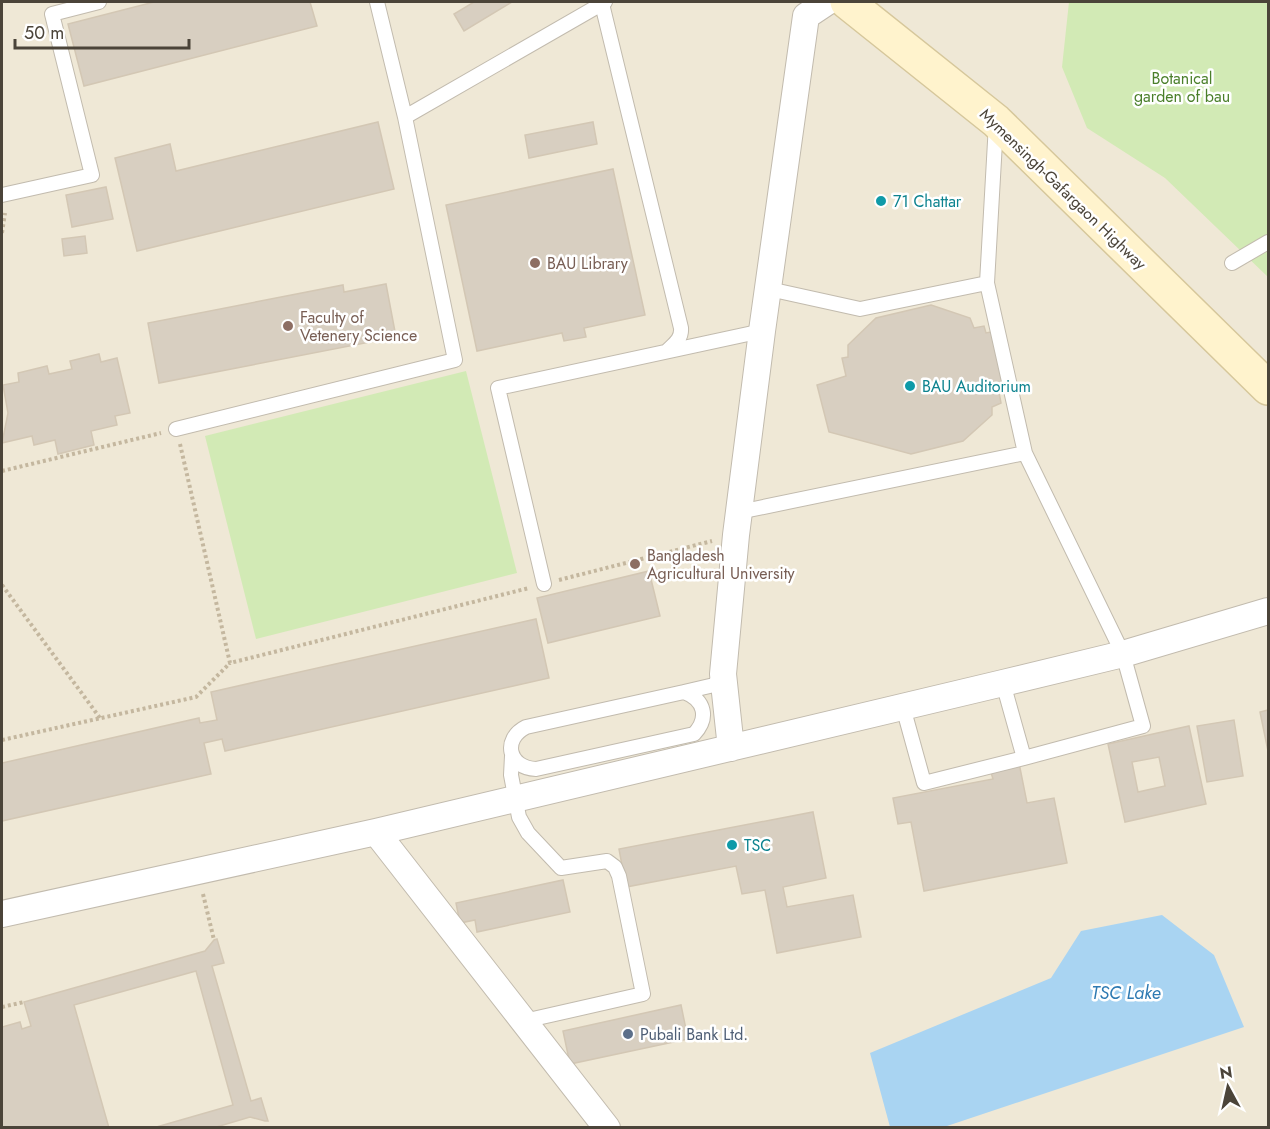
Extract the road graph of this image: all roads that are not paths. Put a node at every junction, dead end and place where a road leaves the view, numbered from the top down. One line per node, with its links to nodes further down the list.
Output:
1 (99, 2): 8 (lane)
2 (377, 2): 6 (lane)
3 (827, 2): 12 (street)
4 (847, 2): 7 (main road, Mymensingh-Gafargaon Highway)
5 (603, 3): 6 (lane); 14 (lane)
6 (405, 117): 16 (lane)
7 (996, 121): 11 (lane); 15 (main road, Mymensingh-Gafargaon Highway)
8 (2, 195)
9 (1269, 242): 10 (lane)
10 (1232, 263)
11 (987, 283): 12 (lane); 17 (lane)
12 (768, 289): 13 (street)
13 (762, 331): 14 (lane); 18 (street)
14 (667, 351): 19 (lane)
15 (1269, 388)
16 (176, 429)
17 (1025, 453): 18 (lane); 21 (lane)
18 (737, 523): 22 (street)
19 (544, 584)
20 (1269, 611): 21 (street)
21 (1123, 654): 23 (street); 28 (lane)
22 (723, 674): 24 (lane); 26 (street)
23 (1004, 683): 25 (street); 28 (lane)
24 (684, 692): 27 (lane); 27 (lane)
25 (903, 706): 26 (street); 28 (lane)
26 (731, 748): 29 (street)
27 (512, 756): 29 (lane)
28 (1024, 758)
29 (515, 798): 30 (street); 32 (lane)
30 (376, 832): 31 (street); 32 (street)
31 (2, 914)
32 (524, 1021): 33 (street)
33 (607, 1128)

